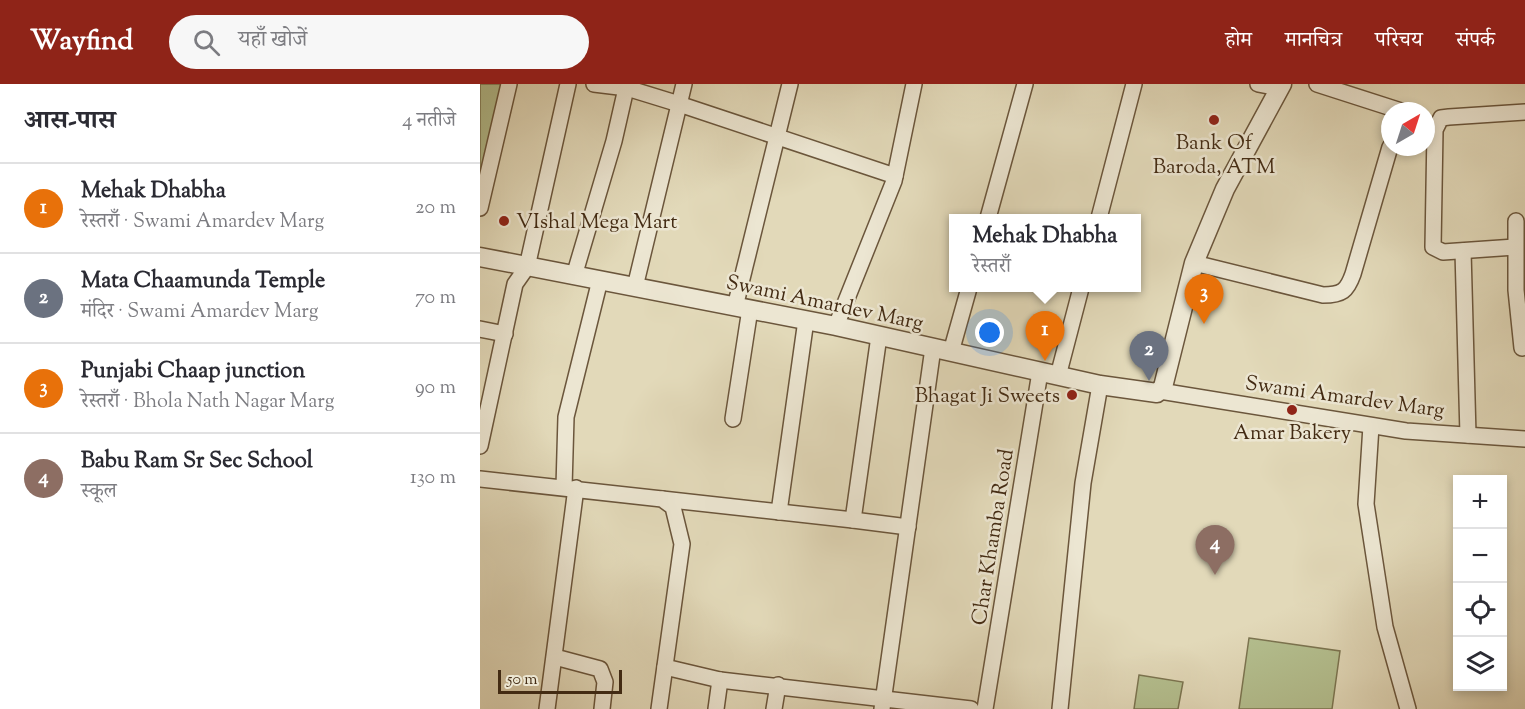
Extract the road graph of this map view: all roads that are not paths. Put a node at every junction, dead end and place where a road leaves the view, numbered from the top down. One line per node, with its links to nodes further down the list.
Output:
1 (508, 84): 21 (street)
2 (567, 84): 29 (street)
3 (594, 84): 11 (street)
4 (684, 84): 13 (street)
5 (790, 84): 17 (street)
6 (914, 84): 20 (street)
7 (1025, 84): 22 (street)
8 (1134, 84): 23 (street)
9 (1258, 84): 12 (street)
10 (1317, 84): 14 (street)
11 (627, 86): 13 (street); 30 (street)
12 (1280, 86): 28 (street)
13 (679, 104): 17 (street); 32 (street)
14 (1381, 105)
15 (1525, 112): 16 (street)
16 (1435, 120)
17 (776, 138): 20 (street); 36 (street)
18 (1387, 156): 28 (street)
19 (1434, 156): 26 (street)
20 (895, 177): 38 (street)
21 (480, 208)
22 (989, 214)
23 (1100, 214)
24 (1516, 221): 25 (street)
25 (1515, 247): 26 (street); 33 (street)
26 (1463, 251): 52 (street)
27 (480, 258): 29 (street, Swami Amardev Marg)
28 (1194, 263): 48 (street)
29 (527, 267): 30 (street, Swami Amardev Marg); 40 (street)
30 (574, 276): 31 (street, Swami Amardev Marg)
31 (600, 280): 32 (street, Swami Amardev Marg); 56 (street)
32 (634, 287): 36 (street, Swami Amardev Marg)
33 (1521, 290): 43 (street)
34 (968, 292): 44 (street)
35 (1081, 292): 46 (street)
36 (743, 308): 37 (street, Swami Amardev Marg); 50 (street)
37 (806, 320): 38 (street, Swami Amardev Marg); 58 (street)
38 (836, 326): 41 (street, Swami Amardev Marg)
39 (480, 329): 40 (street)
40 (505, 334): 49 (street)
41 (879, 336): 42 (street, Swami Amardev Marg); 59 (street)
42 (933, 348): 44 (street, Swami Amardev Marg); 60 (street)
43 (1522, 348)
44 (951, 352): 45 (street, Swami Amardev Marg)
45 (1040, 372): 46 (street, Swami Amardev Marg); 73 (street, Char Khamba Road)
46 (1058, 376): 47 (street, Swami Amardev Marg)
47 (1100, 385): 48 (street, Swami Amardev Marg); 74 (street)
48 (1162, 389): 51 (street, Swami Amardev Marg)
49 (486, 391): 54 (street)
50 (733, 419)
51 (1371, 426): 52 (street, Swami Amardev Marg); 75 (street)
52 (1468, 435): 53 (street, Swami Amardev Marg)
53 (1525, 439)
54 (480, 446)
55 (480, 479): 56 (street)
56 (570, 487): 57 (street); 61 (street)
57 (662, 499): 58 (street); 62 (street)
58 (779, 512): 59 (street)
59 (853, 520): 60 (street)
60 (908, 527): 65 (street)
61 (555, 657): 67 (street); 68 (street)
62 (665, 667): 63 (street); 69 (street)
63 (720, 680): 64 (street); 70 (street)
64 (778, 685): 65 (street); 71 (street)
65 (882, 704): 66 (street)
66 (938, 707): 72 (street)
67 (547, 709)
68 (602, 709)
69 (659, 709)
70 (717, 709)
71 (774, 709)
72 (971, 709)
73 (985, 709)
74 (1060, 709)
75 (1408, 709)

